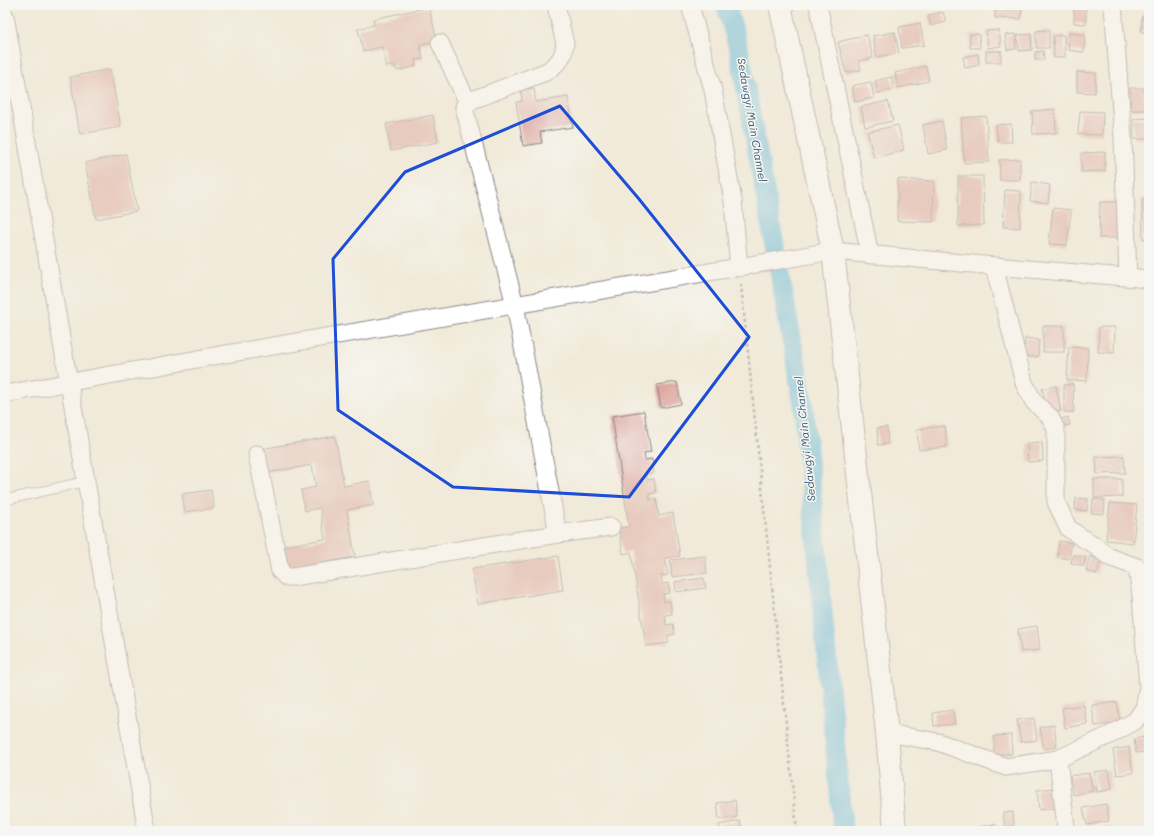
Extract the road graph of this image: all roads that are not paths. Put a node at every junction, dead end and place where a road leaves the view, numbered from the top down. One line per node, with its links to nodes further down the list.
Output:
1 (556, 5): 8 (street)
2 (690, 5): 11 (street)
3 (780, 5): 9 (street)
4 (818, 5): 10 (street)
5 (1113, 5): 13 (street)
6 (5, 16): 16 (street)
7 (440, 43): 8 (street)
8 (468, 103): 15 (street)
9 (824, 253): 10 (street); 11 (street); 23 (street)
10 (870, 255): 12 (street)
11 (745, 266): 15 (street)
12 (994, 266): 13 (street); 24 (street)
13 (1128, 277): 14 (street)
14 (1149, 279)
15 (514, 305): 16 (street); 22 (street)
16 (70, 383): 17 (street); 19 (street)
17 (5, 394)
18 (257, 454): 22 (street)
19 (87, 481): 20 (lane); 26 (street)
20 (5, 500)
21 (612, 527): 22 (street)
22 (558, 534)
23 (887, 733): 24 (street); 27 (street)
24 (1058, 759): 25 (street)
25 (1066, 827)
26 (147, 831)
27 (895, 831)

